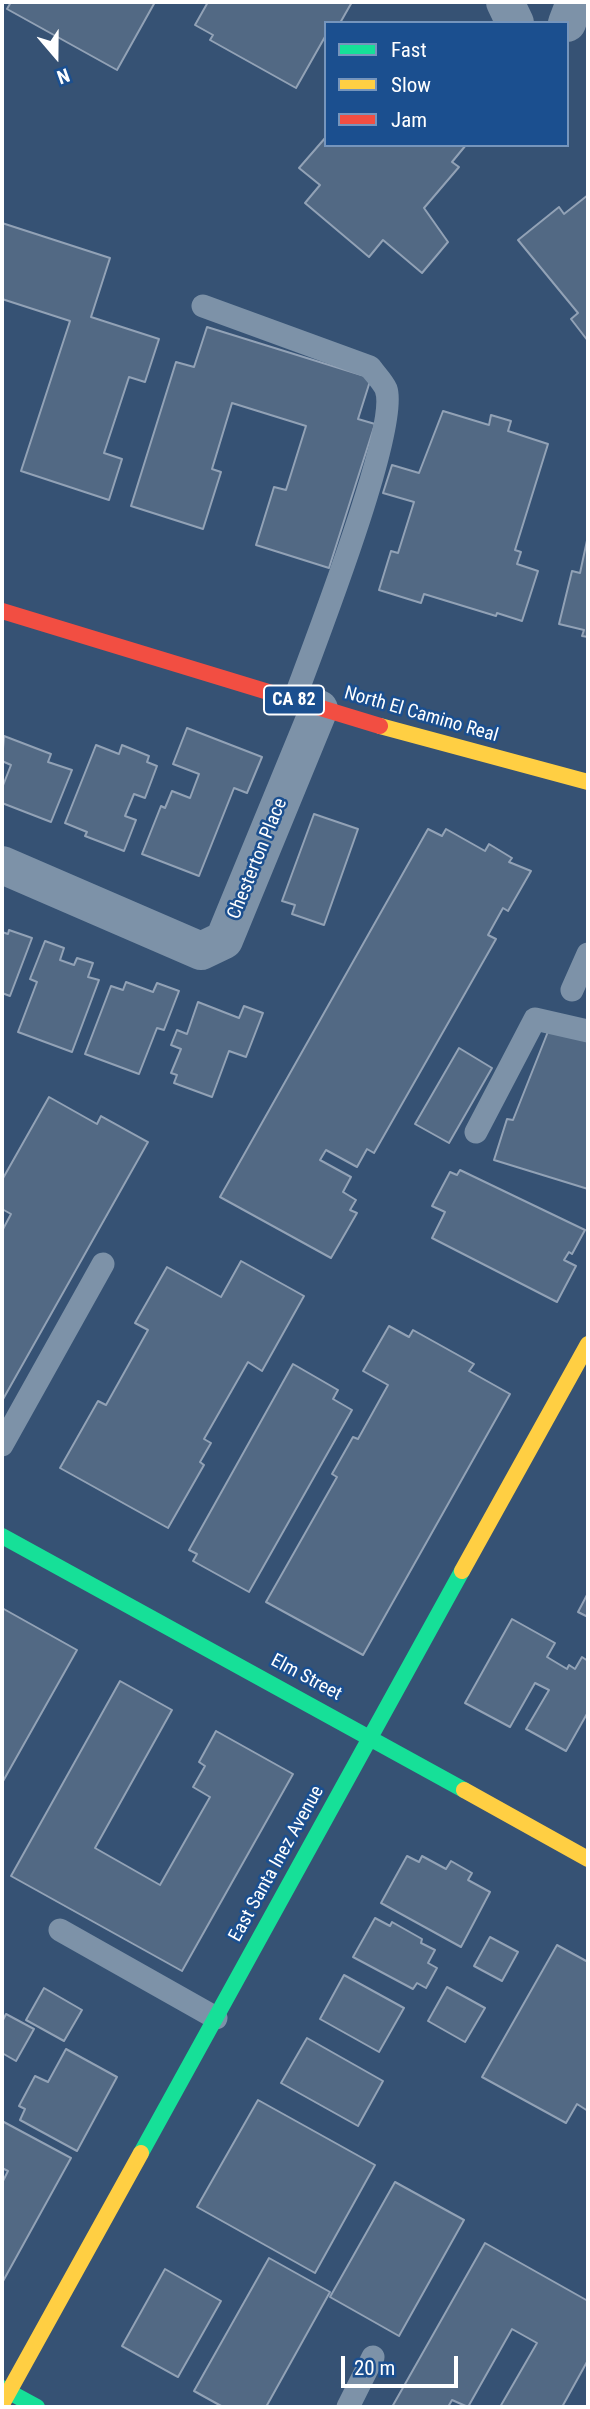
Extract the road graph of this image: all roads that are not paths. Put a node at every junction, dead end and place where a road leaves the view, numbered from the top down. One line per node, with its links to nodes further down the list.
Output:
1 (505, 2): 3 (street)
2 (575, 2): 4 (street)
3 (514, 21)
4 (568, 21)
5 (203, 306): 7 (lane)
6 (2, 611): 7 (street, North El Camino Real / CA 82)
7 (307, 704): 8 (street, North El Camino Real / CA 82); 9 (street, Chesterton Place)
8 (588, 782)
9 (2, 865)
10 (588, 954): 11 (lane)
11 (572, 990)
12 (588, 1031): 13 (lane)
13 (476, 1132)
14 (103, 1264): 16 (lane)
15 (588, 1344): 18 (street, East Santa Inez Avenue)
16 (2, 1444)
17 (2, 1536): 18 (street, Elm Street)
18 (371, 1737): 19 (street, Elm Street); 21 (street, East Santa Inez Avenue)
19 (588, 1858)
20 (60, 1930): 21 (lane)
21 (216, 2018): 23 (street, East Santa Inez Avenue)
22 (373, 2357): 25 (lane)
23 (4, 2395): 24 (street)
24 (37, 2407)
25 (348, 2407)

